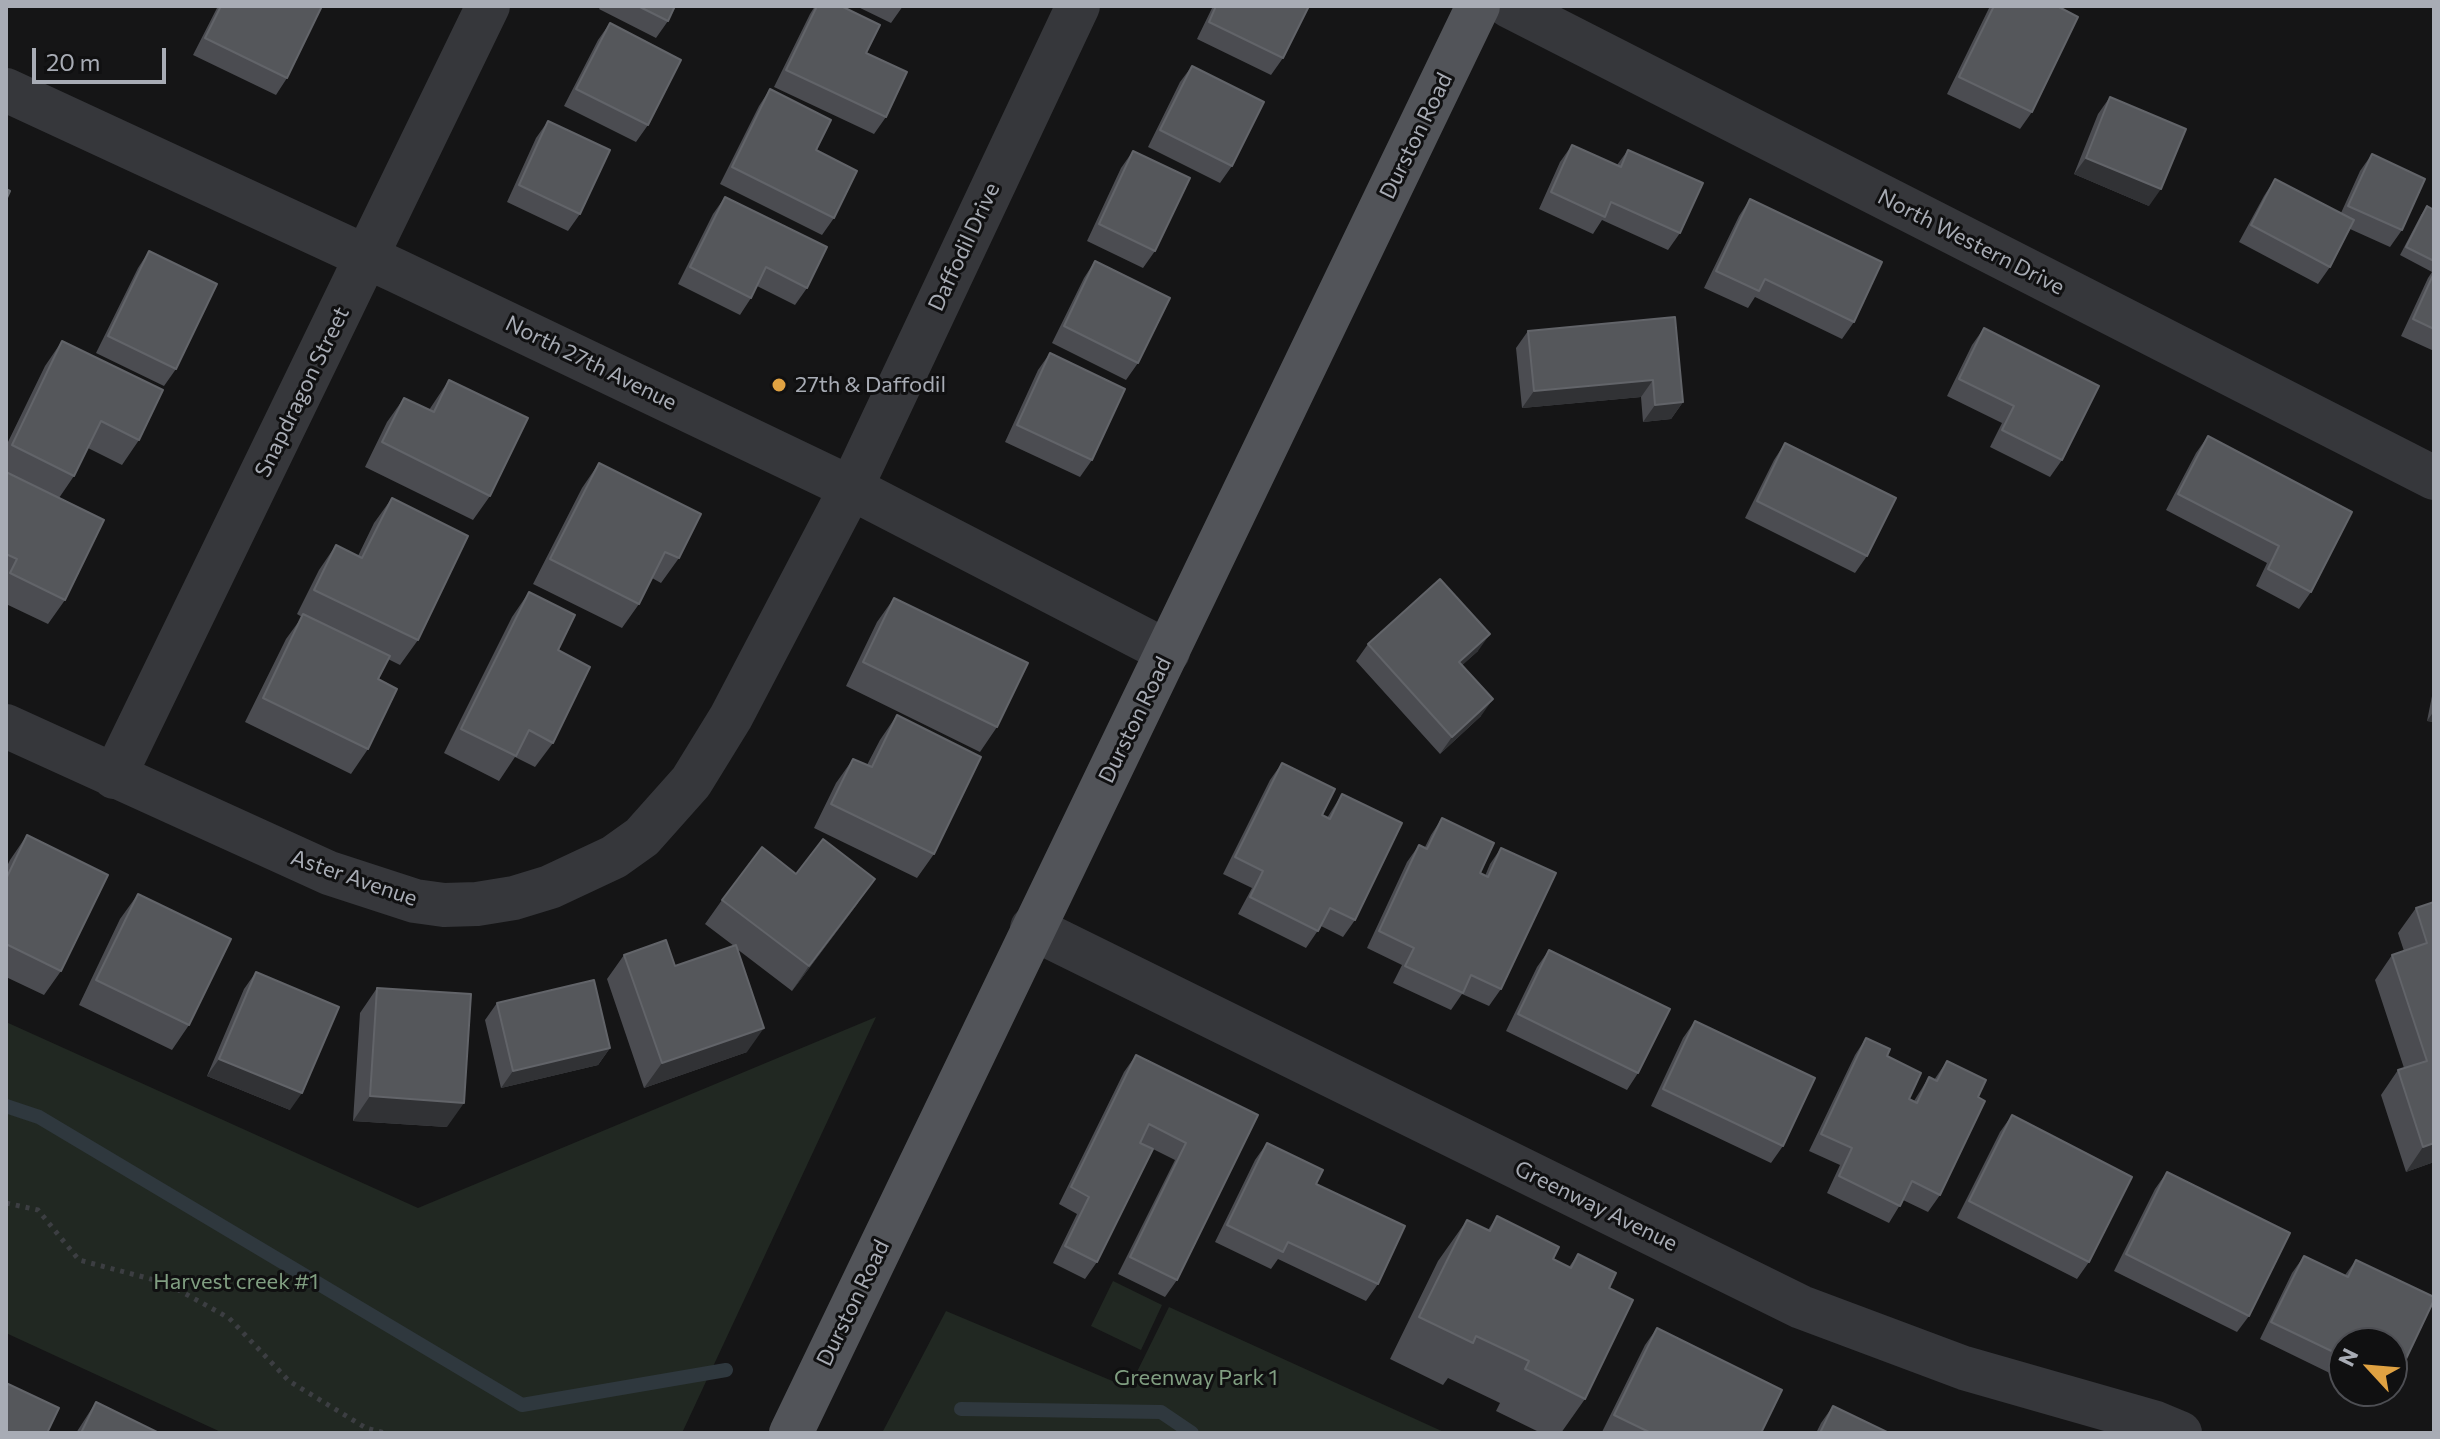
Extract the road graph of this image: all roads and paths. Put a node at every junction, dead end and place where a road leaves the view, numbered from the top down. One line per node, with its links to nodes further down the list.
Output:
1 (488, 6): 6 (street, Snapdragon Street)
2 (1078, 6): 8 (street, Daffodil Drive)
3 (1478, 6): 9 (main road, Durston Road)
4 (1509, 6): 7 (street, North Western Drive)
5 (6, 90): 6 (street, North 27th Avenue)
6 (367, 257): 8 (street, North 27th Avenue); 11 (street, Snapdragon Street)
7 (2434, 478)
8 (851, 488): 9 (street, North 27th Avenue); 11 (street, Aster Avenue)
9 (1168, 652): 12 (main road, Durston Road)
10 (6, 726): 11 (street, Aster Avenue)
11 (114, 777)
12 (1032, 928): 15 (main road, Durston Road); 16 (street, Greenway Avenue)
13 (6, 1203): 14 (path)
14 (385, 1433)
15 (791, 1433)
16 (2180, 1433)

